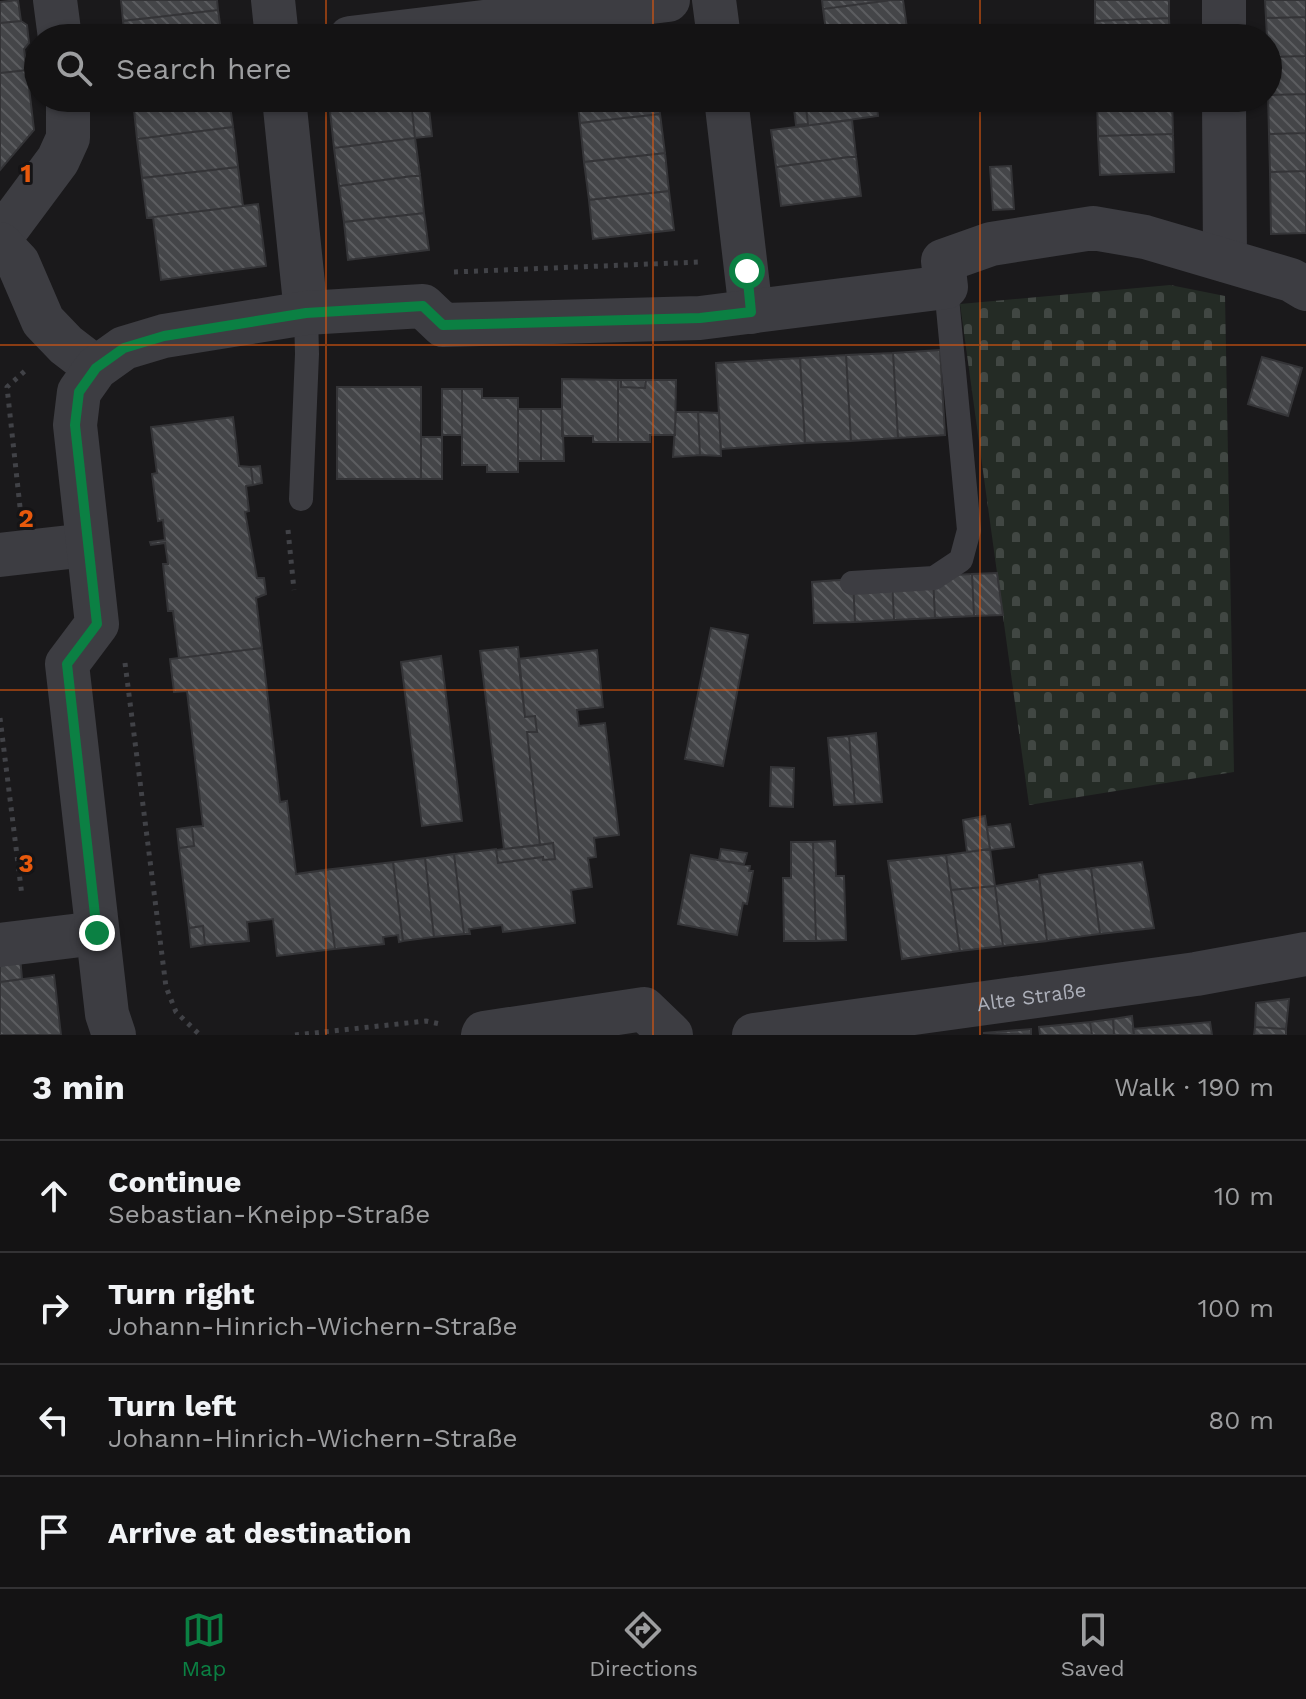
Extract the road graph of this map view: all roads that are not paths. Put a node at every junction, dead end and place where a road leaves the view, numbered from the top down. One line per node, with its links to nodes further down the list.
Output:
1 (55, 0): 6 (street)
2 (273, 0): 7 (street)
3 (668, 0): 8 (street)
4 (714, 0): 9 (street)
5 (1224, 0): 10 (street)
6 (58, 24)
7 (276, 24)
8 (467, 24)
9 (717, 24)
10 (1224, 24)
11 (68, 112): 15 (street)
12 (285, 112): 21 (street)
13 (728, 112): 20 (street)
14 (1224, 112): 17 (street)
15 (0, 238)
16 (0, 244): 22 (street)
17 (1225, 260): 18 (street); 19 (street)
18 (946, 287): 20 (street); 26 (lane)
19 (1306, 289)
20 (751, 312): 21 (street)
21 (306, 313): 22 (street); 23 (lane)
22 (96, 368): 24 (street)
23 (301, 499)
24 (87, 545): 25 (street); 27 (street)
25 (0, 555)
26 (852, 583)
27 (97, 933): 28 (street); 31 (street)
28 (14, 944)
29 (1306, 954): 33 (street, Alte Straße)
30 (483, 1034): 32 (street)
31 (114, 1035)
32 (671, 1035)
33 (754, 1035)

